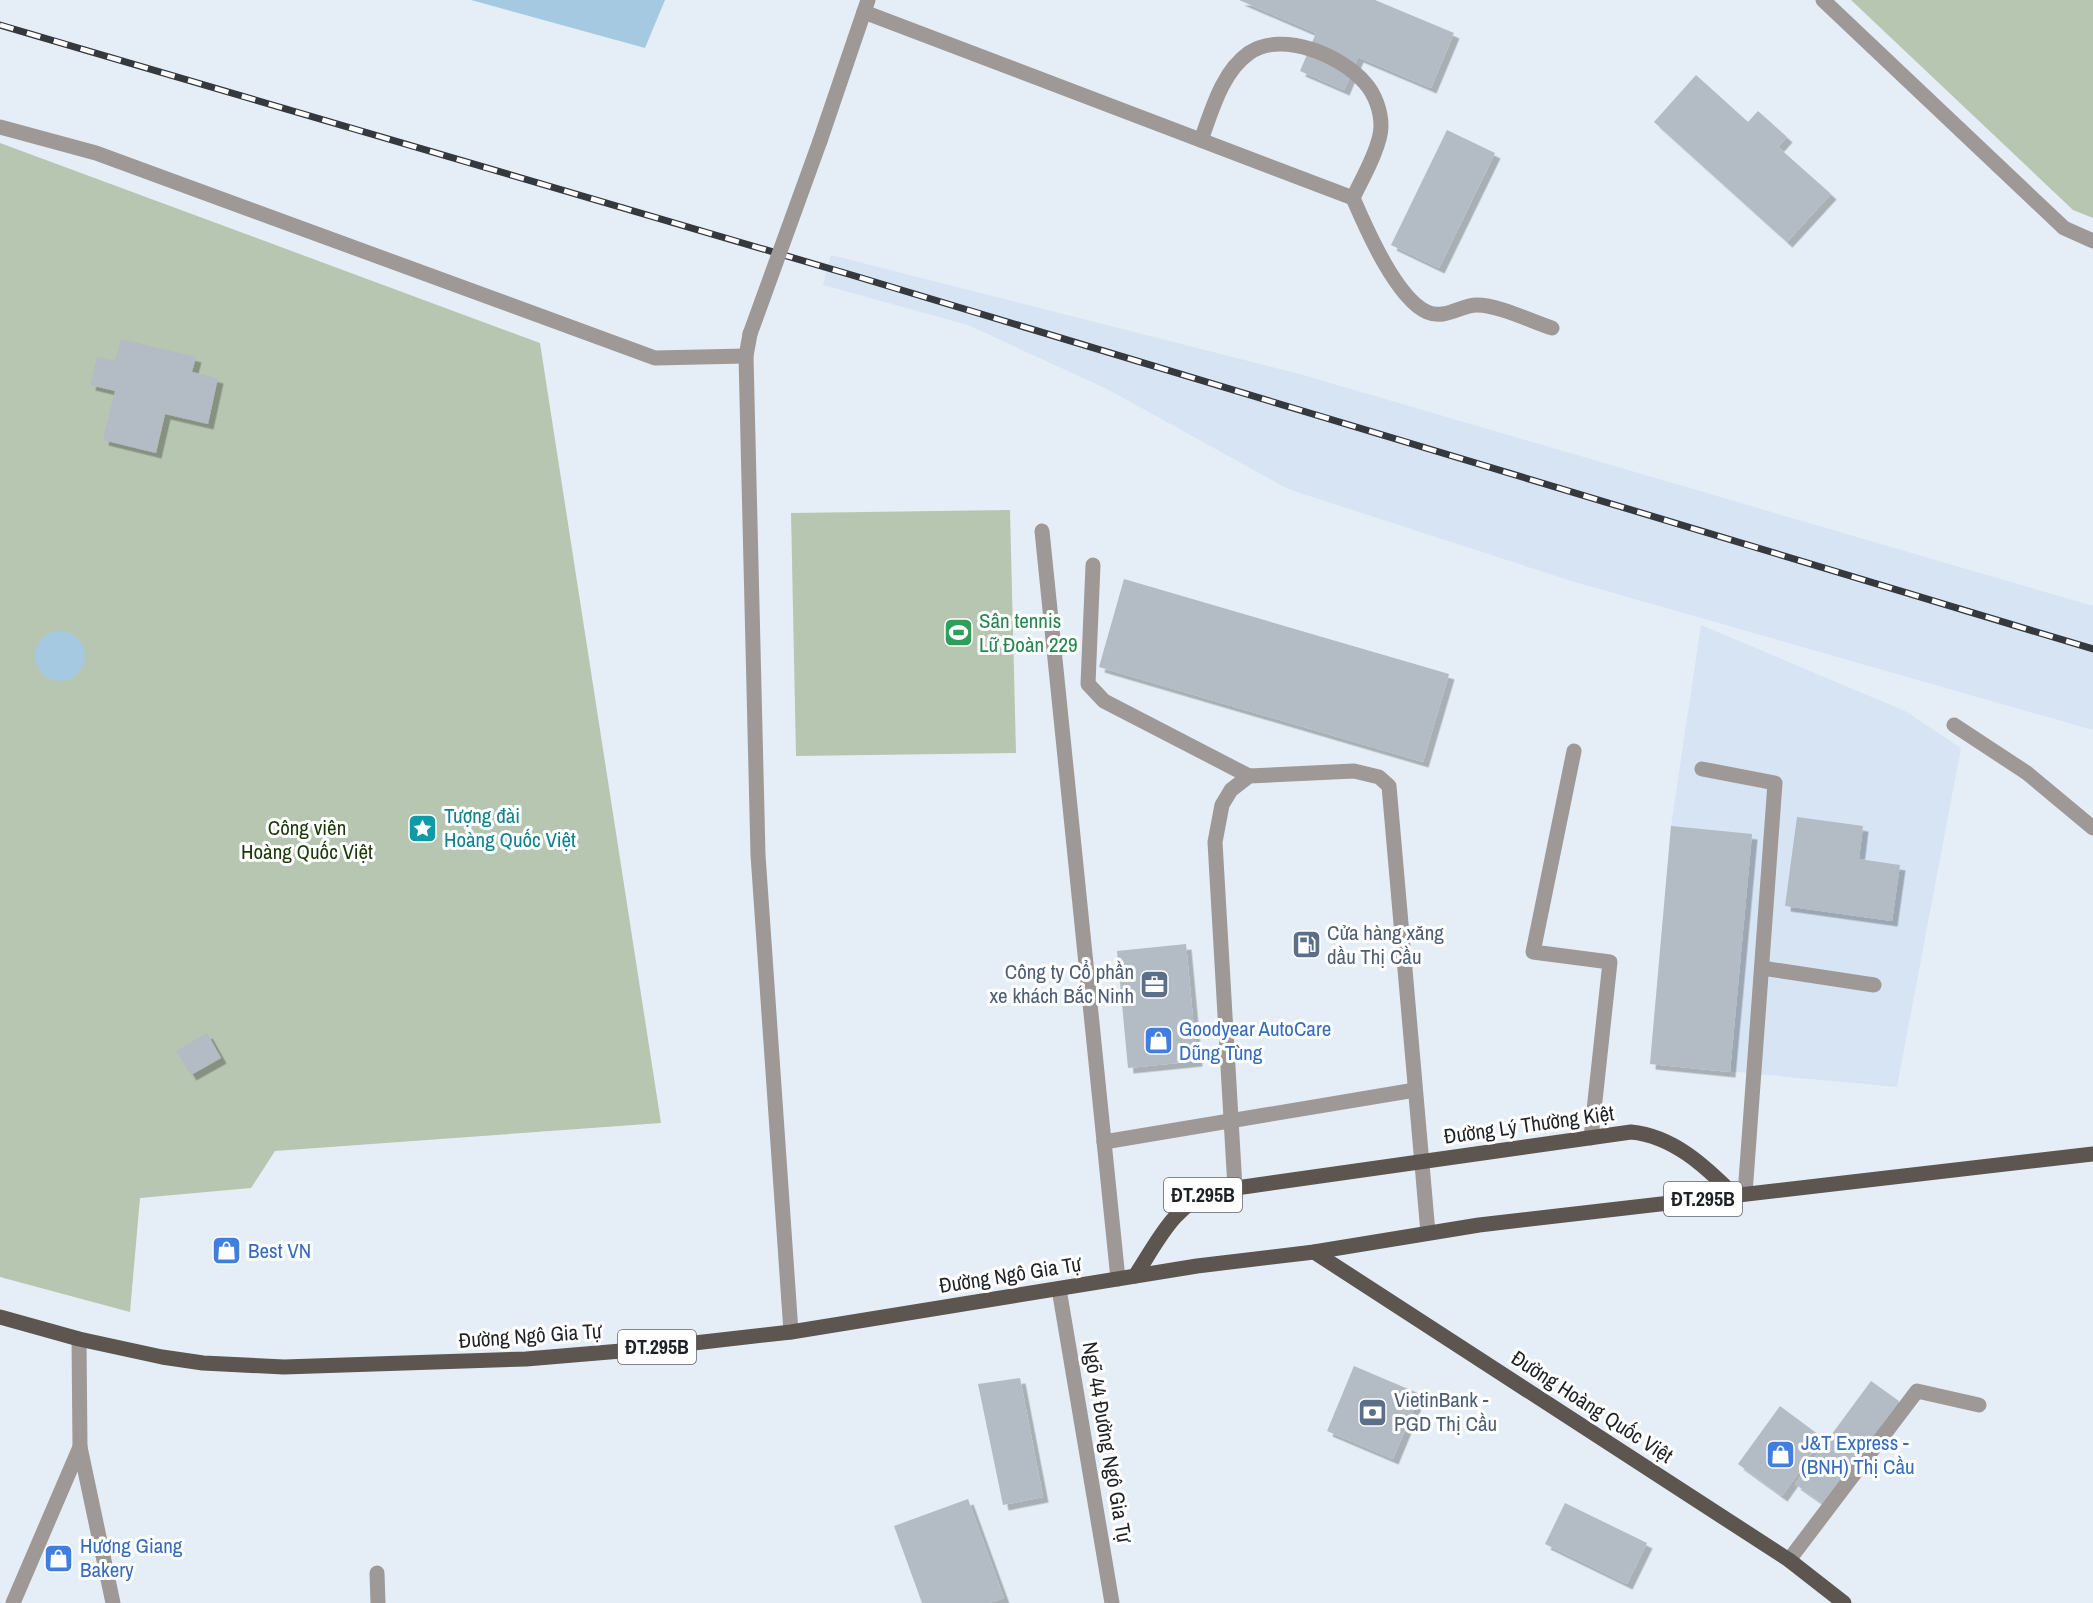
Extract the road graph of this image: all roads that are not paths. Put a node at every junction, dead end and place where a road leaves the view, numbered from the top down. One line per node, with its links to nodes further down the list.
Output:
1 (1823, 0): 6 (street)
2 (866, 6): 4 (street); 8 (street, bridge)
3 (0, 127): 8 (street)
4 (1201, 140): 5 (street); 5 (street)
5 (1353, 198): 7 (street)
6 (2093, 242)
7 (1552, 328)
8 (746, 356): 32 (street)
9 (1042, 531): 21 (street)
10 (1093, 565): 14 (street)
11 (1954, 725): 15 (street)
12 (1574, 752): 20 (street)
13 (1702, 769): 16 (street)
14 (1249, 776): 18 (street); 19 (street)
15 (2093, 828)
16 (1762, 968): 17 (street); 25 (street)
17 (1874, 985)
18 (1415, 1090): 19 (street); 23 (street)
19 (1232, 1120): 21 (street); 24 (street)
20 (1591, 1138): 23 (main road, Đường Lý Thường Kiệt / ĐT.295B); 25 (main road, Đường Lý Thường Kiệt / ĐT.295B)
21 (1104, 1142): 29 (street)
22 (2093, 1154): 25 (main road, ĐT.295B)
23 (1422, 1162): 24 (main road, Đường Lý Thường Kiệt / ĐT.295B); 26 (street)
24 (1235, 1188): 28 (main road, ĐT.295B)
25 (1739, 1195): 26 (main road, ĐT.295B)
26 (1428, 1233): 27 (main road, ĐT.295B)
27 (1314, 1252): 28 (main road, Đường Ngô Gia Tự / ĐT.295B); 36 (main road, Đường Hoàng Quốc Việt)
28 (1135, 1276): 29 (main road, Đường Ngô Gia Tự / ĐT.295B)
29 (1118, 1279): 30 (main road, Đường Ngô Gia Tự / ĐT.295B)
30 (1059, 1289): 32 (main road, Đường Ngô Gia Tự / ĐT.295B); 41 (street, Ngõ 44 Đường Ngô Gia Tự)
31 (0, 1317): 33 (main road, Đường Ngô Gia Tự / ĐT.295B)
32 (791, 1332): 33 (main road, Đường Ngô Gia Tự / ĐT.295B)
33 (80, 1339): 35 (street)
34 (1978, 1405): 36 (street)
35 (80, 1447): 38 (street); 39 (street)
36 (1789, 1560): 42 (main road, Đường Hoàng Quốc Việt)
37 (377, 1573): 40 (street)
38 (13, 1603)
39 (113, 1603)
40 (378, 1603)
41 (1112, 1603)
42 (1844, 1603)

